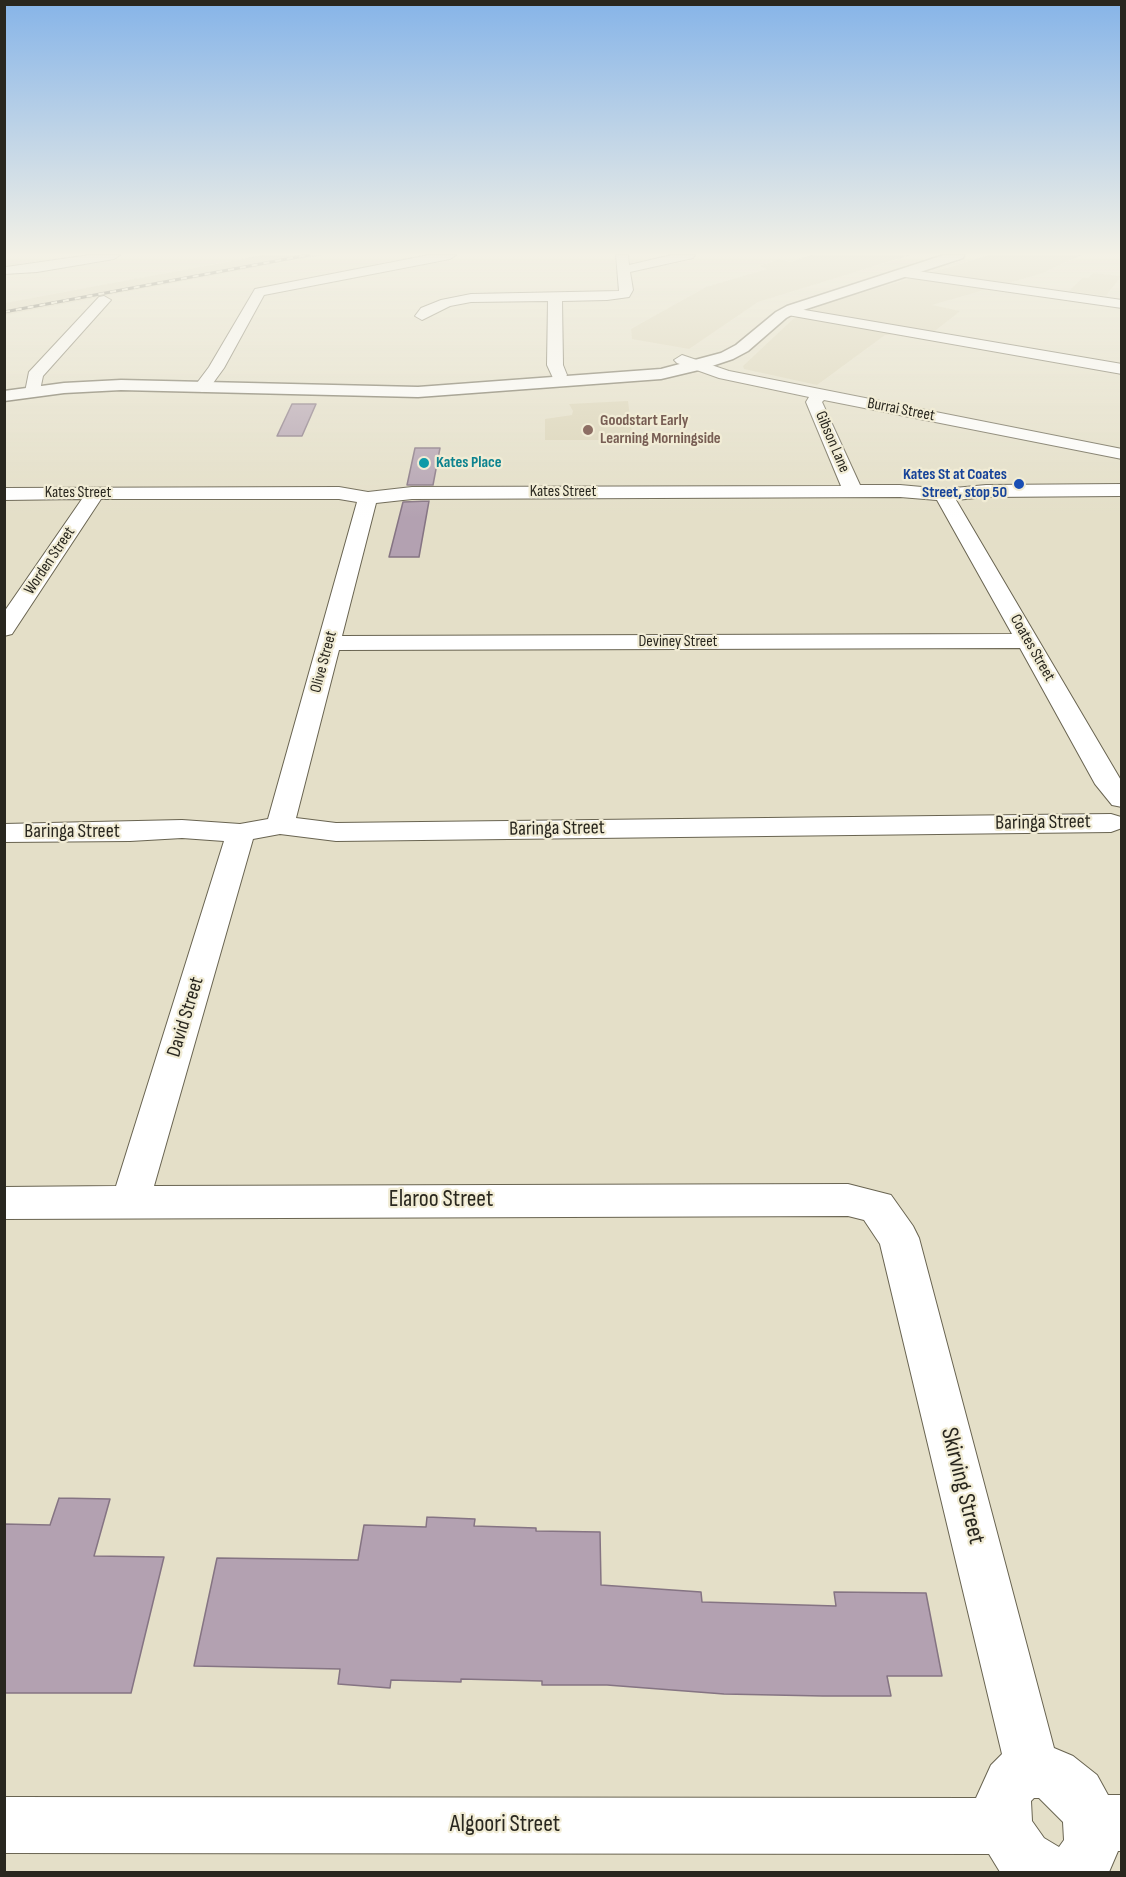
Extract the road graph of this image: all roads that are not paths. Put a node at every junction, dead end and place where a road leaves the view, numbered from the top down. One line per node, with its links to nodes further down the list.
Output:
1 (65, 343): 15 (street)
2 (229, 343): 13 (street)
3 (555, 343): 12 (street)
4 (723, 343): 8 (main road)
5 (749, 343): 7 (main road)
6 (969, 343): 9 (street)
7 (727, 356): 8 (main road); 11 (main road)
8 (689, 363): 10 (main road); 11 (street, Burrai Street); 12 (main road)
9 (1122, 369)
10 (661, 374): 11 (main road); 13 (main road)
11 (722, 374): 16 (street, Burrai Street)
12 (559, 375): 13 (main road)
13 (205, 383): 15 (main road)
14 (4, 389): 15 (main road)
15 (33, 389): 17 (main road)
16 (819, 394): 18 (street, Burrai Street); 20 (street, Gibson Lane)
17 (4, 396)
18 (1122, 454)
19 (1122, 490): 23 (street, Kates Street)
20 (853, 491): 23 (street, Kates Street); 24 (street, Kates Street)
21 (96, 493): 22 (street, Kates Street); 24 (street, Kates Street); 25 (street, Worden Street)
22 (4, 494)
23 (944, 495): 26 (street, Coates Street)
24 (368, 498): 27 (street, Olive Street)
25 (4, 629)
26 (1028, 641): 27 (street, Deviney Street); 28 (street, Coates Street)
27 (330, 643): 29 (street, Olive Street)
28 (1119, 816): 29 (street, Baringa Street)
29 (280, 825): 31 (street, Baringa Street)
30 (4, 833): 31 (street, Baringa Street)
31 (240, 833): 32 (street, David Street)
32 (131, 1200): 33 (street, Elaroo Street); 34 (street, Elaroo Street)
33 (4, 1203)
34 (877, 1207): 35 (street, Skirving Street)
35 (1033, 1771): 36 (street); 38 (street)
36 (1106, 1823): 40 (street)
37 (4, 1826): 38 (street, Algoori Street)
38 (1005, 1826): 39 (street)
39 (1050, 1872)
40 (1071, 1872)

